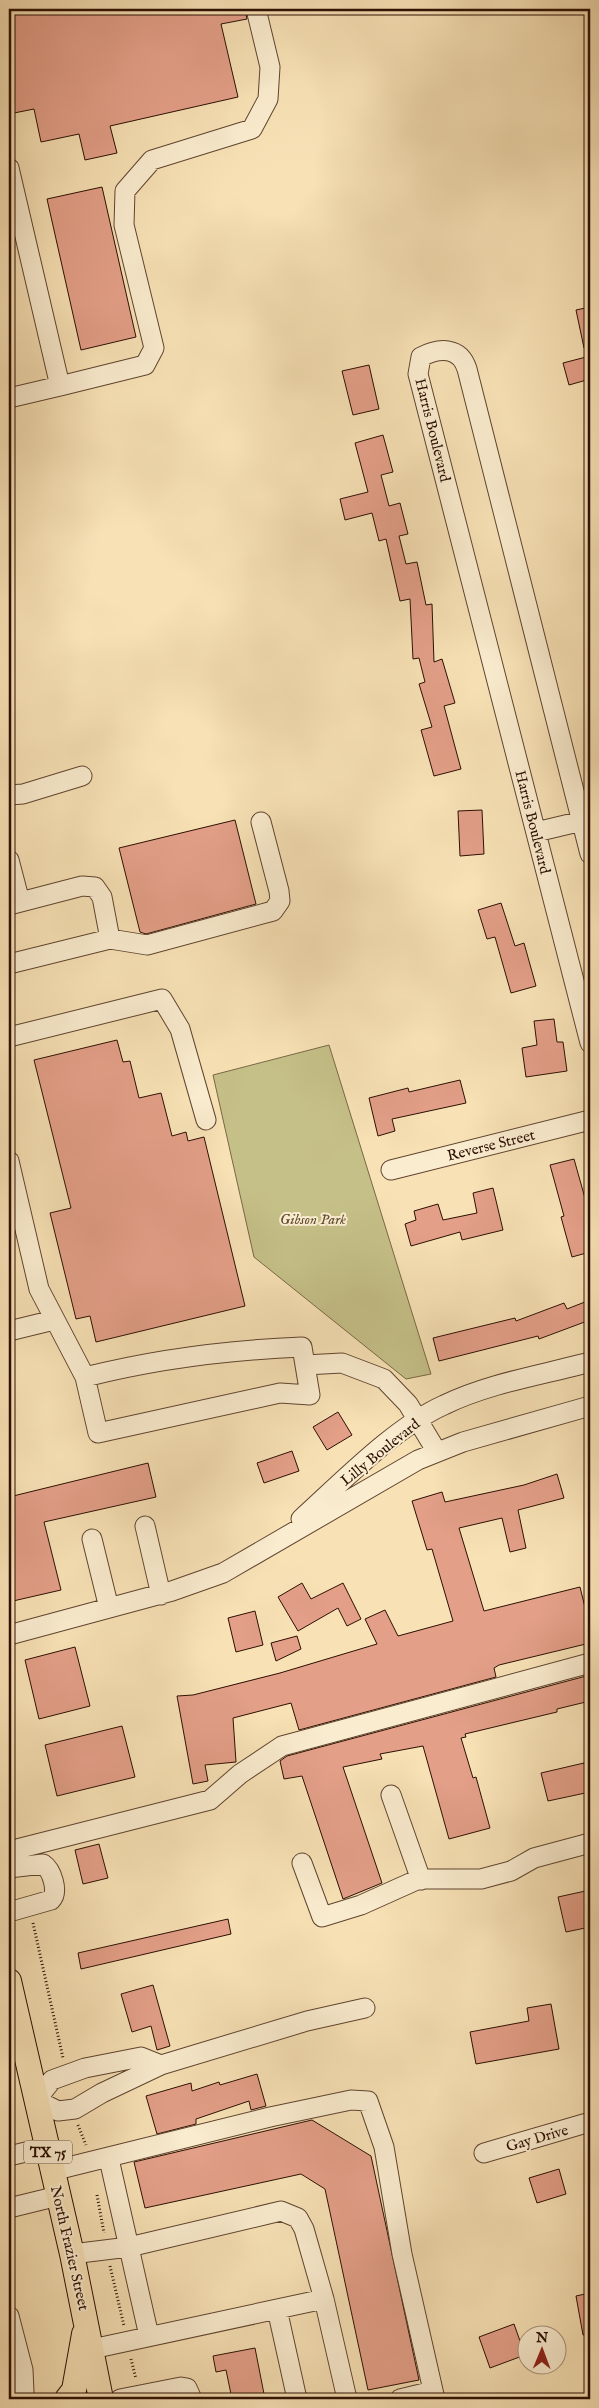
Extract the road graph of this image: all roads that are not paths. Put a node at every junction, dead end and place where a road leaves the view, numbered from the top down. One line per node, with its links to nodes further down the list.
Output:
1 (256, 9): 3 (street)
2 (9, 168): 3 (street)
3 (60, 386): 4 (street)
4 (9, 398)
5 (82, 776): 6 (street)
6 (9, 795)
7 (582, 821): 9 (street); 9 (street, Harris Boulevard); 10 (street, Harris Boulevard)
8 (260, 822): 13 (street)
9 (536, 832): 16 (street, Harris Boulevard)
10 (590, 854)
11 (9, 860): 12 (street)
12 (14, 904): 13 (street)
13 (110, 938): 14 (street)
14 (9, 964)
15 (9, 1037): 17 (street)
16 (590, 1043)
17 (206, 1120)
18 (590, 1120): 20 (street, Reverse Street)
19 (9, 1161): 21 (street)
20 (391, 1170)
21 (54, 1320): 22 (street); 25 (street)
22 (9, 1331)
23 (590, 1362): 27 (street, Lilly Boulevard)
24 (305, 1365): 25 (street); 25 (street); 27 (street)
25 (85, 1377)
26 (590, 1406): 28 (street, Lilly Boulevard)
27 (419, 1419): 28 (street); 31 (street, Lilly Boulevard)
28 (437, 1452): 31 (street, Lilly Boulevard)
29 (144, 1526): 32 (street)
30 (92, 1539): 33 (street)
31 (272, 1545): 32 (street, Lilly Boulevard)
32 (161, 1594): 33 (street, Lilly Boulevard)
33 (109, 1608): 34 (street, Lilly Boulevard)
34 (9, 1635)
35 (590, 1664): 38 (street)
36 (391, 1795): 41 (street)
37 (590, 1844): 41 (street)
38 (9, 1851)
39 (302, 1863): 41 (street)
40 (9, 1868): 42 (street)
41 (421, 1880)
42 (9, 1912)
43 (9, 1981): 45 (main road, North Frazier Street / TX 75)
44 (365, 2008): 46 (street)
45 (13, 2022): 47 (main road, North Frazier Street / TX 75)
46 (161, 2065): 47 (street); 47 (street)
47 (36, 2100): 49 (main road, North Frazier Street / TX 75)
48 (590, 2122): 50 (street, Gay Drive)
49 (46, 2147): 51 (street); 53 (main road, North Frazier Street / TX 75)
50 (484, 2152)
51 (9, 2156)
52 (109, 2159): 53 (street); 56 (street); 64 (street)
53 (52, 2172): 54 (main road, North Frazier Street / TX 75)
54 (58, 2196): 55 (street); 57 (main road, North Frazier Street / TX 75)
55 (9, 2208)
56 (129, 2246): 57 (street); 58 (street); 62 (street)
57 (72, 2254): 60 (main road, North Frazier Street / TX 75)
58 (324, 2300): 59 (street); 72 (street)
59 (277, 2310): 62 (street); 71 (street)
60 (86, 2322): 63 (main road, North Frazier Street / TX 75); 67 (main road)
61 (10, 2327): 66 (street)
62 (149, 2336): 63 (street)
63 (92, 2349): 68 (main road, North Frazier Street / TX 75)
64 (434, 2395): 73 (street)
65 (154, 2396): 69 (street); 70 (street)
66 (16, 2399)
67 (67, 2399)
68 (101, 2399)
69 (120, 2399)
70 (192, 2399)
71 (297, 2399)
72 (348, 2399)
73 (400, 2399)

